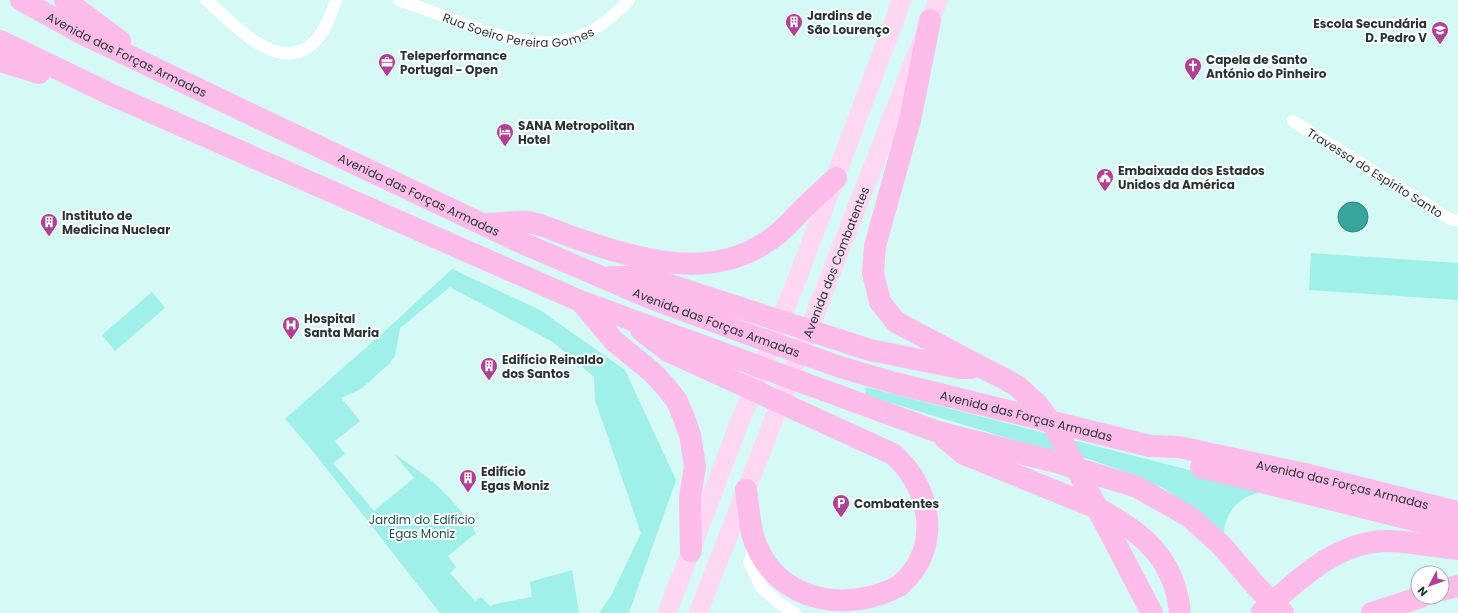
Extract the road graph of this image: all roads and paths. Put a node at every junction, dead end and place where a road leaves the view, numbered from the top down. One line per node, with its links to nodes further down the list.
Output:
1 (21, 0): 12 (highway, Avenida das Forças Armadas)
2 (65, 0): 12 (highway)
3 (206, 0): 4 (street)
4 (336, 0)
5 (399, 0): 6 (street, Rua Soeiro Pereira Gomes)
6 (629, 0)
7 (902, 0): 15 (main road)
8 (938, 0): 9 (main road, Avenida dos Combatentes)
9 (930, 20): 21 (highway); 24 (main road, Avenida dos Combatentes)
10 (0, 41): 13 (highway)
11 (0, 61): 13 (highway)
12 (167, 75): 17 (highway, Avenida das Forças Armadas)
13 (112, 95): 19 (highway)
14 (1293, 121): 16 (street, Travessa do Espírito Santo)
15 (836, 178): 17 (highway); 29 (main road)
16 (1458, 221)
17 (483, 224): 18 (highway, Avenida das Forças Armadas)
18 (601, 277): 21 (highway); 23 (highway, Avenida das Forças Armadas)
19 (580, 301): 20 (highway); 29 (highway)
20 (625, 318): 22 (highway); 27 (highway)
21 (973, 364): 35 (highway)
22 (938, 432): 30 (highway); 36 (highway)
23 (1150, 446): 25 (highway, Avenida das Forças Armadas); 26 (highway)
24 (746, 490): 27 (highway); 33 (main road, Avenida dos Combatentes)
25 (1458, 512)
26 (1458, 531)
27 (756, 546): 34 (street)
28 (1458, 549): 37 (highway)
29 (690, 552): 32 (main road)
30 (1257, 587): 38 (highway); 39 (highway)
31 (1410, 601): 40 (highway)
32 (667, 613)
33 (698, 613)
34 (795, 613)
35 (1152, 613)
36 (1180, 613)
37 (1261, 613)
38 (1269, 613)
39 (1283, 613)
40 (1372, 613)

